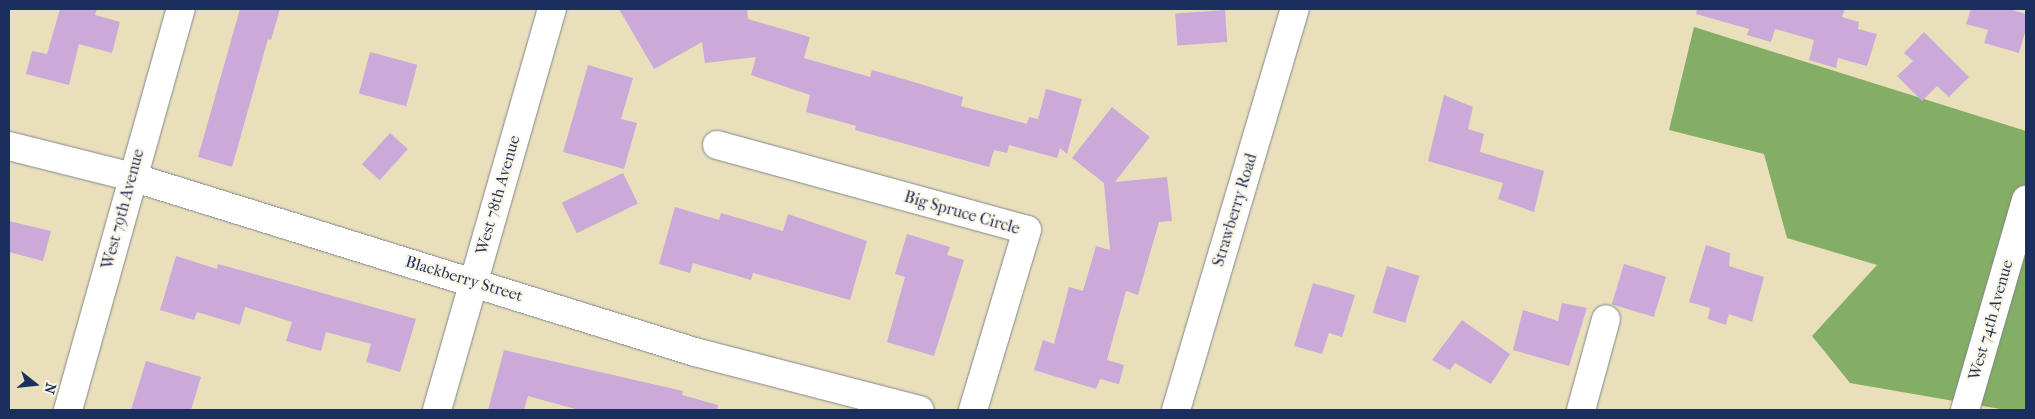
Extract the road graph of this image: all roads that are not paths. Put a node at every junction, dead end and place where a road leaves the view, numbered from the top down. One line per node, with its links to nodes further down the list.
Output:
1 (181, 9): 6 (street, West 79th Avenue)
2 (552, 9): 8 (street, West 78th Avenue)
3 (1295, 9): 14 (street, Strawberry Road)
4 (9, 146): 6 (street, Blackberry Street)
5 (717, 146): 13 (street, Big Spruce Circle)
6 (132, 177): 8 (street, Blackberry Street); 10 (street, West 79th Avenue)
7 (2026, 200): 16 (street, West 74th Avenue)
8 (473, 282): 11 (street, West 78th Avenue); 12 (street, Blackberry Street)
9 (1606, 319): 15 (street)
10 (68, 410)
11 (437, 410)
12 (920, 410)
13 (973, 410)
14 (1176, 410)
15 (1581, 410)
16 (1965, 410)

